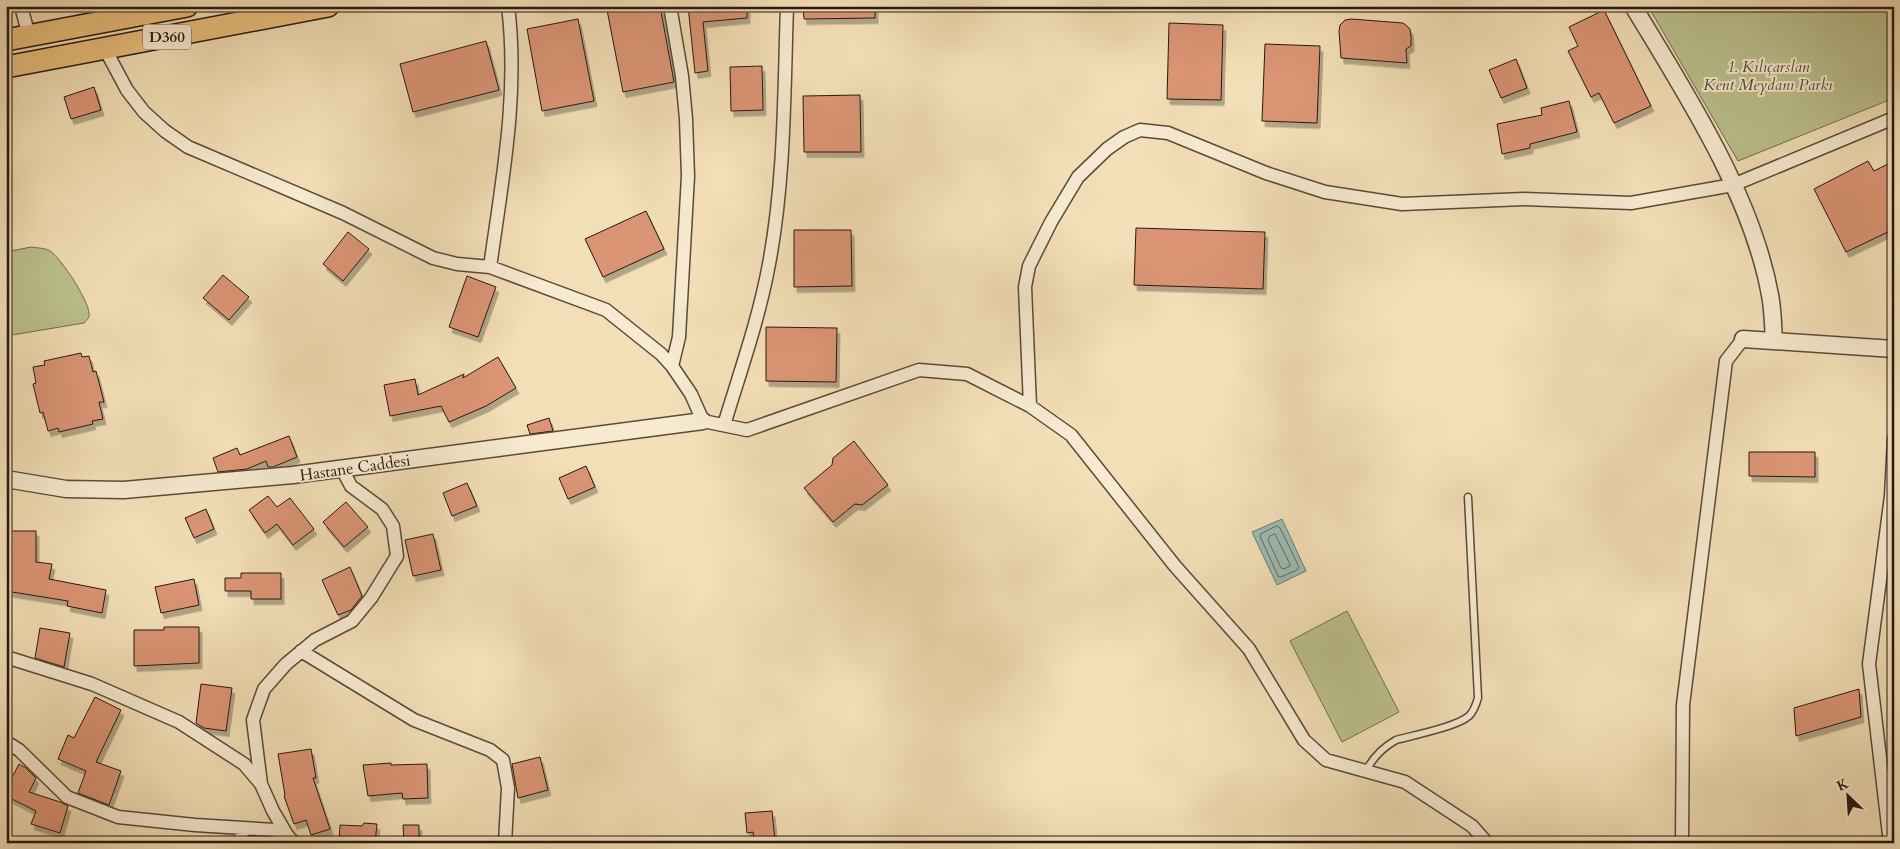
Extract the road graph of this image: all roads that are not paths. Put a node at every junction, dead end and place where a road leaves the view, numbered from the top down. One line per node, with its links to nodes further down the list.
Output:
1 (21, 6): 8 (street)
2 (187, 6): 8 (highway, D360)
3 (328, 6): 10 (highway, D360)
4 (508, 6): 14 (street)
5 (670, 6): 18 (street)
6 (787, 6): 21 (street)
7 (1633, 6): 13 (street)
8 (29, 36): 9 (highway, D360)
9 (6, 40)
10 (105, 48): 11 (highway, D360); 14 (street)
11 (6, 67)
12 (1894, 118): 13 (street)
13 (1733, 185): 16 (street); 19 (street)
14 (490, 267): 18 (street)
15 (1743, 339): 16 (street); 37 (street)
16 (1774, 341): 17 (street)
17 (1894, 349)
18 (672, 366): 20 (street)
19 (1030, 406): 21 (street); 30 (street)
20 (703, 421): 21 (street); 23 (street, Hastane Caddesi)
21 (724, 425)
22 (1894, 439): 25 (street)
23 (342, 469): 24 (street, Hastane Caddesi); 27 (street)
24 (6, 478)
25 (1892, 495): 38 (street)
26 (1468, 497): 30 (lane)
27 (301, 652): 31 (street); 35 (street)
28 (6, 657): 31 (street)
29 (6, 742): 32 (street)
30 (1366, 772): 36 (street)
31 (261, 784): 33 (street)
32 (243, 828): 33 (street); 34 (street)
33 (291, 839)
34 (240, 843)
35 (505, 843)
36 (1487, 843)
37 (1682, 843)
38 (1890, 843)

